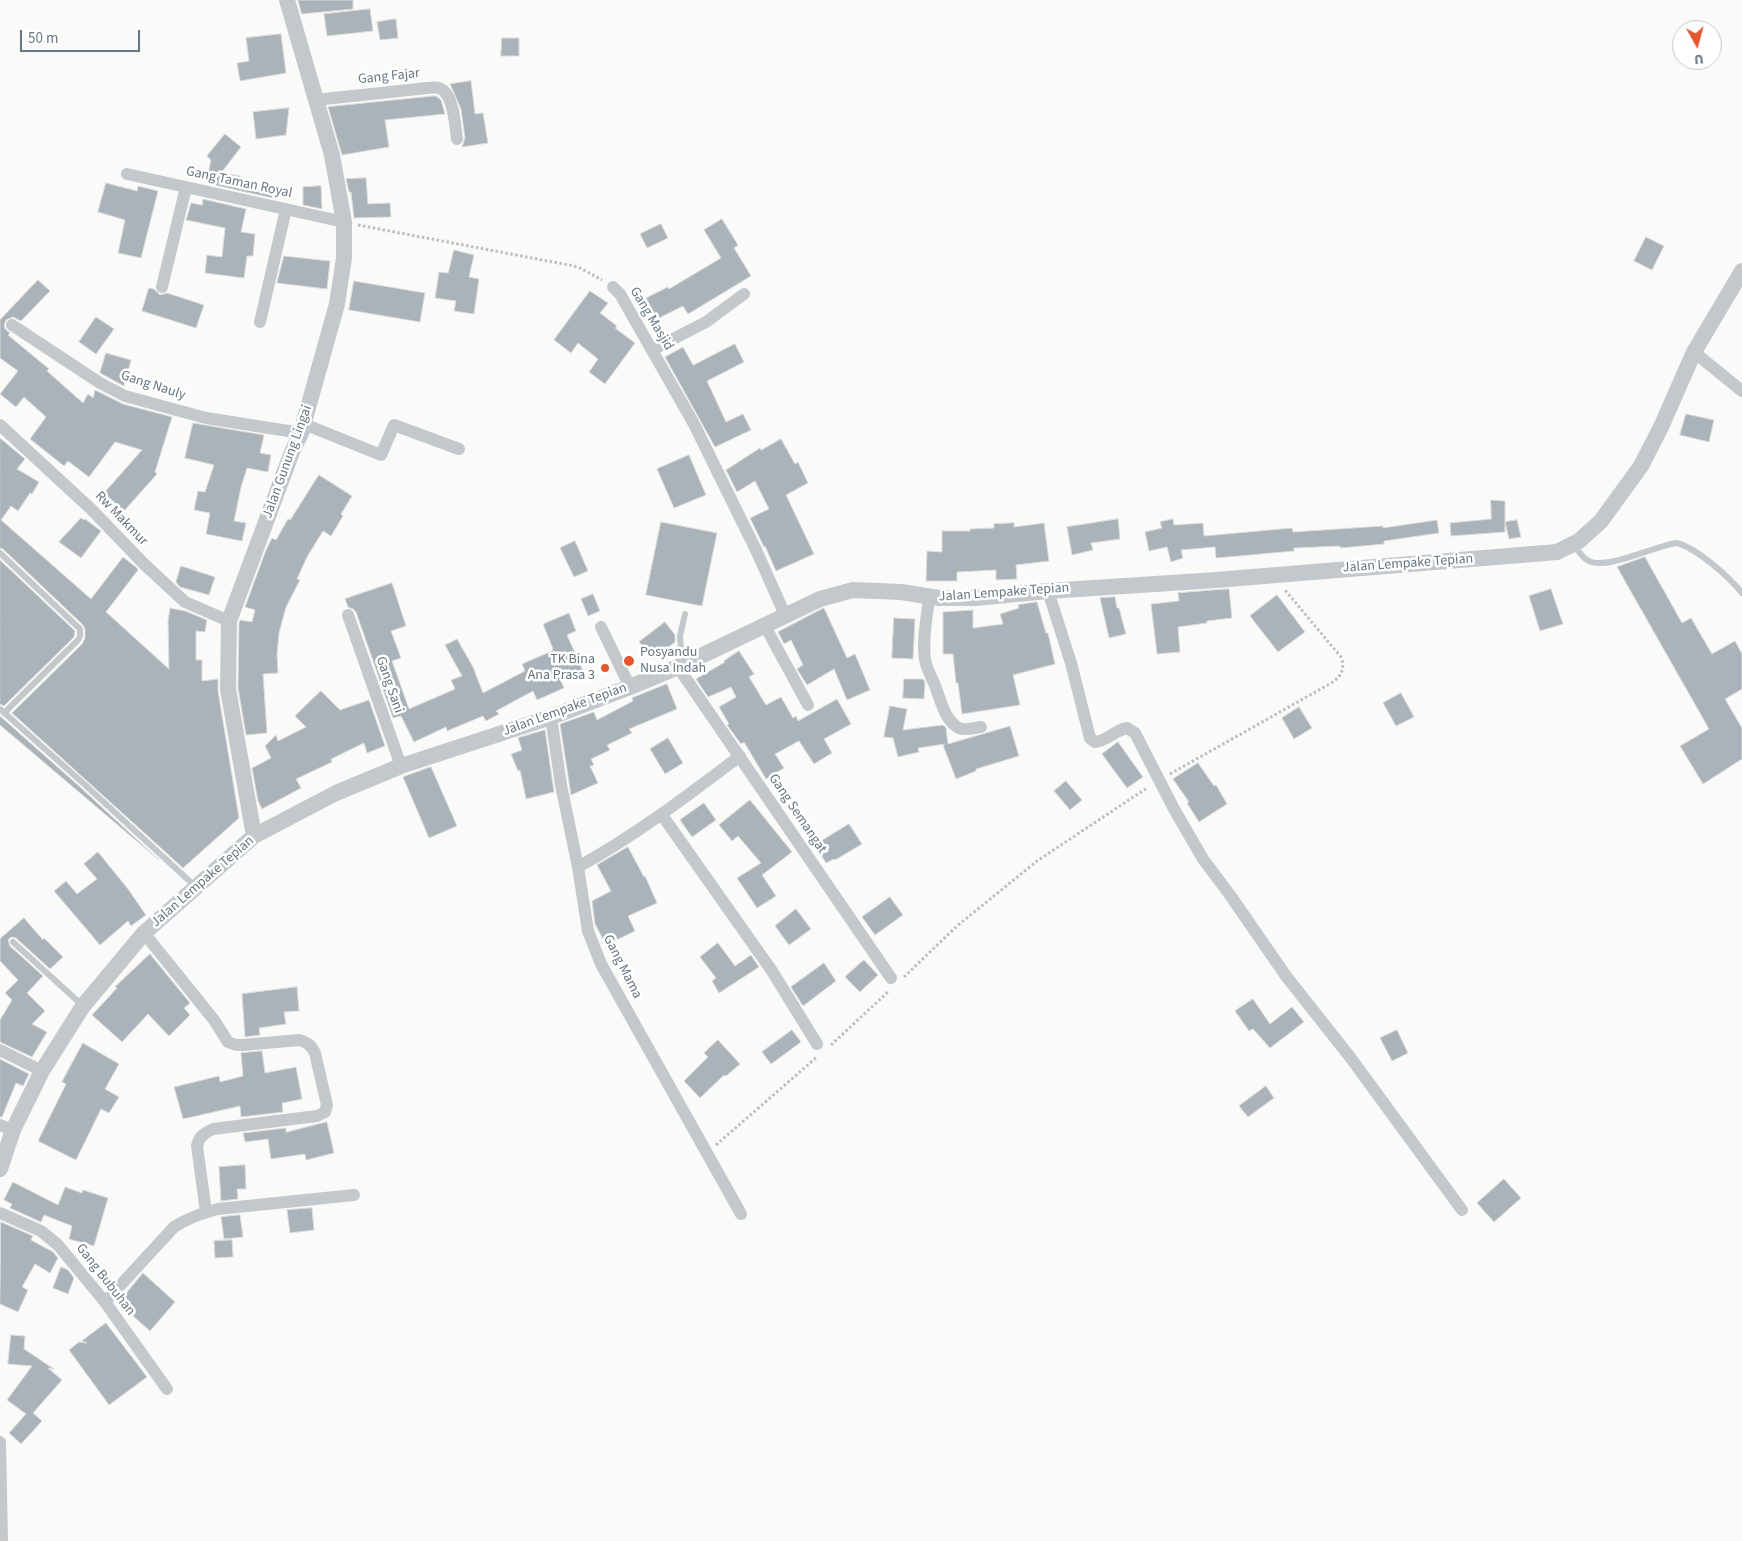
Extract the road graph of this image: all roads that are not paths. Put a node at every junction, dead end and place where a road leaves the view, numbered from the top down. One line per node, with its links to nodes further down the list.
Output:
1 (286, 0): 2 (street, Jalan Gunung Lingai)
2 (315, 100): 3 (street, Gang Fajar); 7 (street, Jalan Gunung Lingai)
3 (457, 139)
4 (127, 174): 5 (street, Gang Taman Royal)
5 (186, 187): 6 (street, Gang Taman Royal); 9 (street)
6 (286, 209): 7 (street, Gang Taman Royal); 12 (street)
7 (344, 222): 18 (street, Jalan Gunung Lingai)
8 (1742, 271): 15 (street, Jalan Lempake Tepian)
9 (162, 287)
10 (613, 287): 14 (street, Gang Masjid)
11 (744, 294): 14 (street)
12 (260, 322)
13 (12, 325): 18 (street, Gang Nauly)
14 (652, 350): 27 (street, Gang Masjid)
15 (1694, 352): 16 (street); 20 (street, Jalan Lempake Tepian)
16 (1742, 391)
17 (0, 424): 28 (street, Rw Makmur)
18 (302, 428): 19 (street, Gang Nauly); 28 (street, Jalan Gunung Lingai)
19 (459, 449)
20 (1573, 545): 22 (street, Jalan Lempake Tepian); 23 (lane)
21 (0, 554): 34 (lane)
22 (1048, 591): 24 (street, Jalan Lempake Tepian); 53 (street)
23 (1742, 593)
24 (929, 598): 27 (street, Jalan Lempake Tepian); 36 (street)
25 (684, 614): 31 (lane)
26 (348, 615): 38 (street, Gang Sani)
27 (786, 617): 29 (street, Jalan Lempake Tepian)
28 (229, 621): 40 (street, Jalan Gunung Lingai)
29 (764, 626): 31 (street, Jalan Lempake Tepian); 33 (street)
30 (601, 628): 32 (street)
31 (680, 666): 32 (street, Jalan Lempake Tepian); 37 (street, Gang Semangat)
32 (630, 687): 35 (street, Jalan Lempake Tepian)
33 (808, 705)
34 (2, 711): 42 (lane)
35 (551, 717): 38 (street, Jalan Lempake Tepian); 41 (street, Gang Mama)
36 (981, 727)
37 (740, 756): 39 (street); 45 (street, Gang Semangat)
38 (401, 766): 40 (street, Jalan Lempake Tepian)
39 (662, 815): 41 (street); 47 (street)
40 (254, 836): 42 (street, Jalan Lempake Tepian)
41 (578, 867): 56 (street, Gang Mama)
42 (196, 888): 43 (street, Jalan Lempake Tepian)
43 (144, 933): 46 (street, Jalan Lempake Tepian); 54 (street)
44 (13, 942): 46 (lane)
45 (896, 981)
46 (83, 1006): 49 (street, Jalan Lempake Tepian)
47 (820, 1048)
48 (0, 1050): 49 (street)
49 (42, 1071): 50 (street, Jalan Lempake Tepian)
50 (7, 1128): 51 (street, Jalan Lempake Tepian)
51 (0, 1169)
52 (354, 1195): 54 (street)
53 (1462, 1210)
54 (206, 1212): 57 (street)
55 (0, 1213): 57 (street, Gang Bubuhan)
56 (741, 1214)
57 (105, 1302): 58 (street, Gang Bubuhan)
58 (167, 1389)
59 (0, 1442): 60 (street)
60 (2, 1541)

